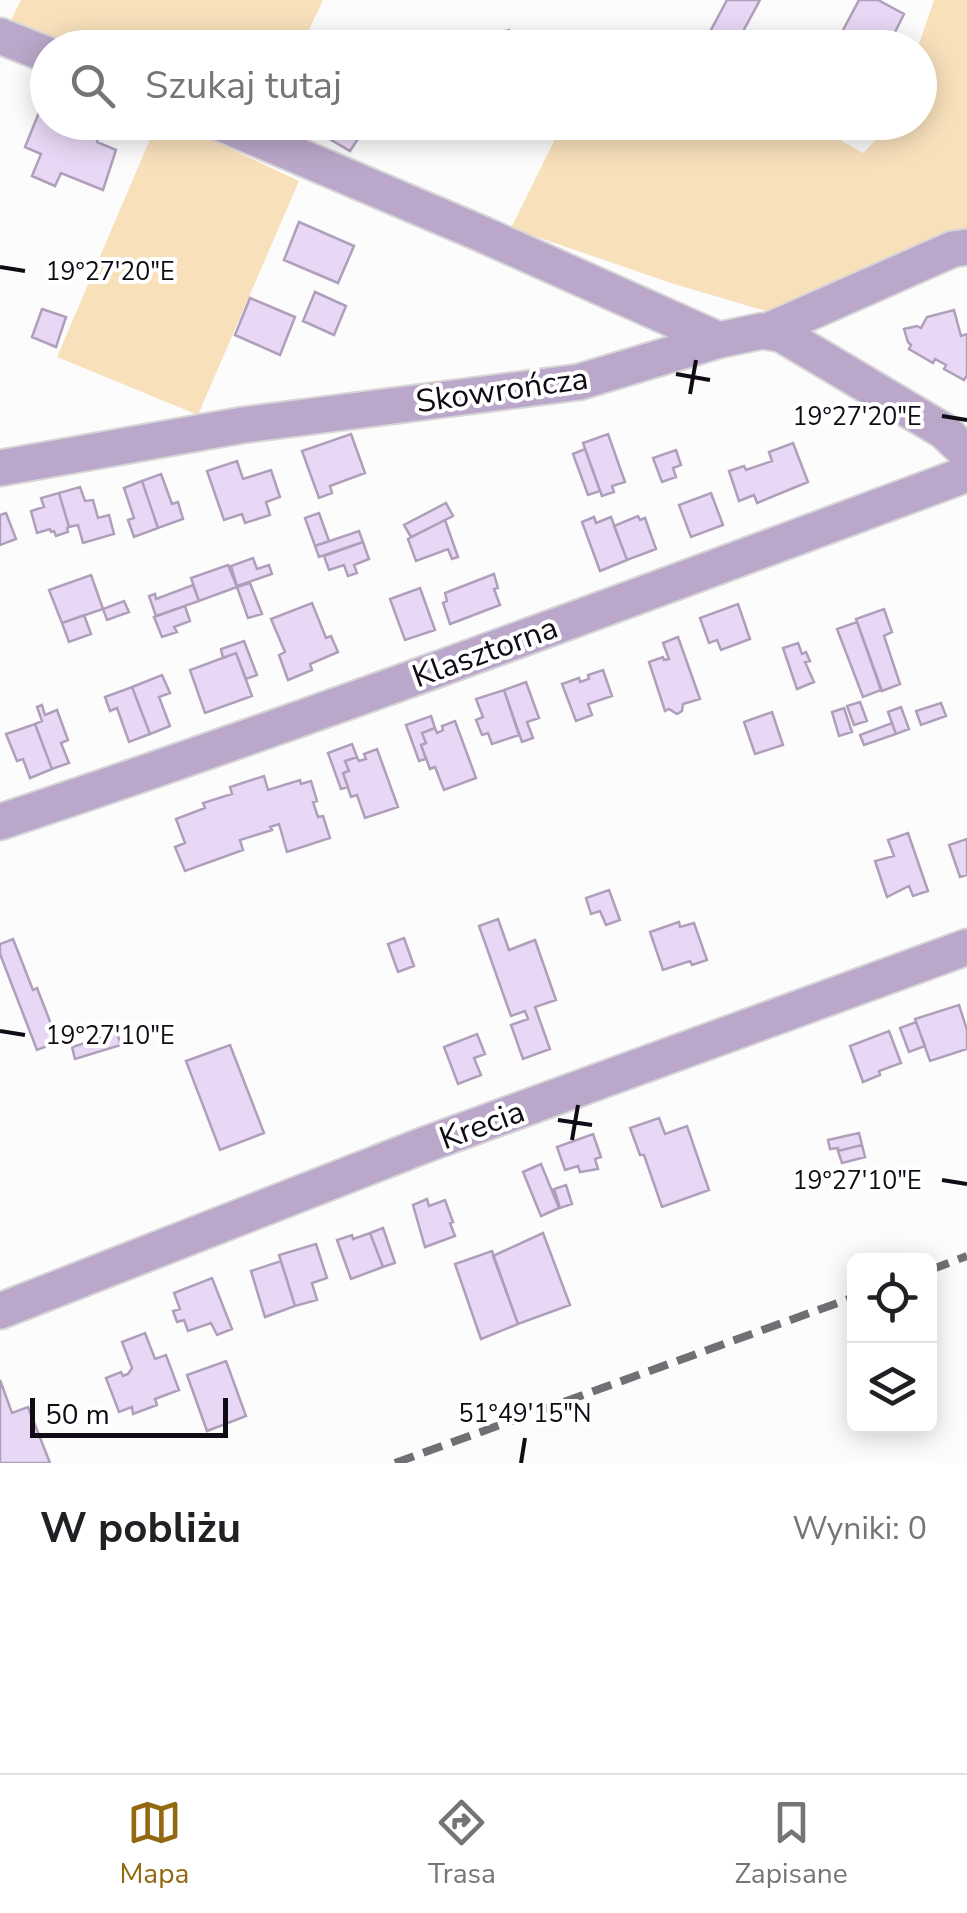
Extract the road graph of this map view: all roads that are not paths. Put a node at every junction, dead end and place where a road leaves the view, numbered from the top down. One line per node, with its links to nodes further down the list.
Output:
1 (0, 36): 2 (street)
2 (30, 48)
3 (260, 140): 6 (street)
4 (967, 247): 5 (street, Skowrończa)
5 (770, 330): 6 (street, Skowrończa); 7 (street)
6 (719, 340): 8 (street, Skowrończa)
7 (967, 453)
8 (0, 468)
9 (967, 474): 10 (street, Klasztorna)
10 (0, 822)
11 (967, 947): 12 (street, Krecia)
12 (0, 1311)

